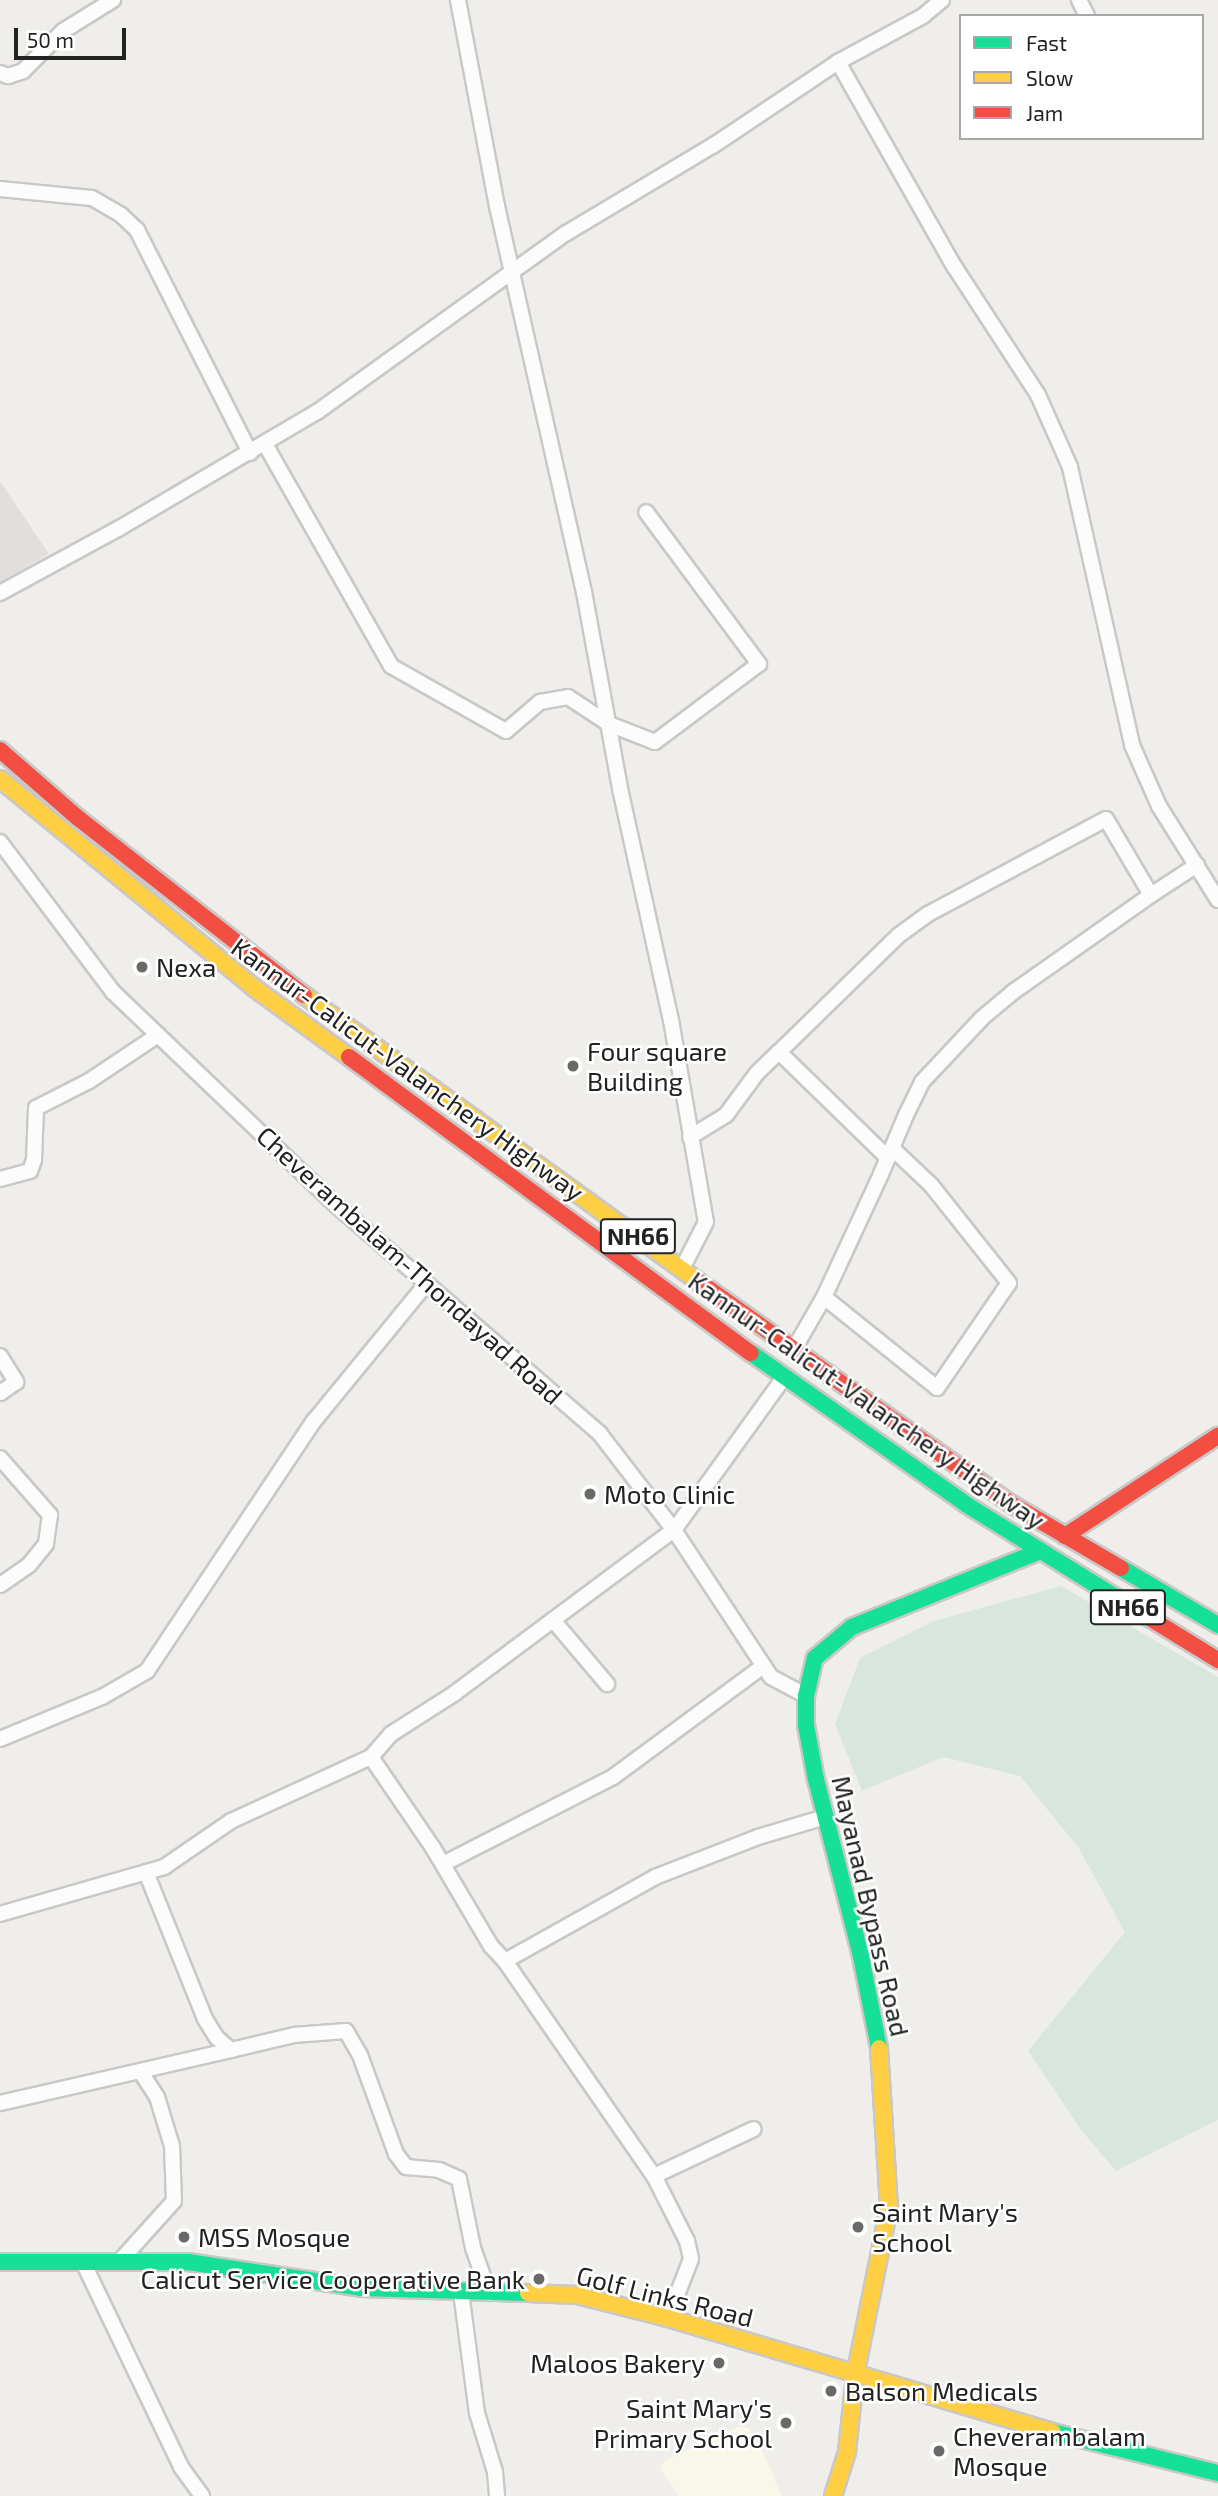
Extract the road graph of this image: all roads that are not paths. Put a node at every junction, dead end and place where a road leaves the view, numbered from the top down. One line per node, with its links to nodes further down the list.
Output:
1 (113, 0): 5 (street)
2 (458, 0): 7 (street)
3 (942, 0): 4 (street)
4 (838, 62): 7 (street); 16 (street)
5 (0, 73)
6 (0, 190): 9 (street)
7 (513, 270): 8 (street); 12 (street)
8 (265, 444): 9 (street); 12 (street)
9 (250, 453): 11 (street)
10 (646, 512): 12 (street)
11 (0, 593)
12 (609, 724): 21 (street)
13 (0, 750): 24 (main road, Kannur-Calicut-Valanchery Highway / NH66)
14 (0, 779): 29 (main road, Kannur-Calicut-Valanchery Highway / NH66)
15 (1, 844): 19 (street, Cheverambalam-Thondayad Road)
16 (1197, 865): 17 (street); 18 (street)
17 (1151, 895): 20 (street); 22 (street)
18 (1218, 900)
19 (158, 1035): 23 (street); 25 (street, Cheverambalam-Thondayad Road)
20 (779, 1052): 21 (street); 22 (street)
21 (690, 1137): 24 (street)
22 (890, 1153): 26 (street); 26 (street)
23 (0, 1179)
24 (682, 1269): 27 (main road, Kannur-Calicut-Valanchery Highway / NH66)
25 (426, 1284): 33 (street, Cheverambalam-Thondayad Road); 43 (street)
26 (824, 1297): 27 (street)
27 (793, 1349): 34 (main road, Kannur-Calicut-Valanchery Highway / NH66)
28 (0, 1356): 30 (street)
29 (785, 1376): 33 (street); 35 (main road, Kannur-Calicut-Valanchery Highway / NH66)
30 (0, 1393)
31 (1218, 1436): 34 (main road)
32 (0, 1458): 36 (street)
33 (674, 1530): 37 (street); 40 (street, Cheverambalam-Thondayad Road)
34 (1065, 1536): 38 (main road, Kannur-Calicut-Valanchery Highway / NH66)
35 (1040, 1551): 39 (main road, Kannur-Calicut-Valanchery Highway / NH66); 42 (main road, Mayanad Bypass Road)
36 (0, 1585)
37 (553, 1620): 41 (street); 44 (street)
38 (1218, 1625)
39 (1218, 1660)
40 (763, 1666): 42 (street, Cheverambalam-Thondayad Road); 46 (street)
41 (607, 1684)
42 (806, 1696): 45 (main road, Mayanad Bypass Road)
43 (0, 1739)
44 (371, 1757): 46 (street); 47 (street)
45 (825, 1817): 49 (street); 61 (main road, Mayanad Bypass Road)
46 (443, 1864): 49 (street)
47 (146, 1872): 48 (street); 50 (street)
48 (0, 1914)
49 (505, 1961): 54 (street)
50 (231, 2050): 51 (street); 59 (street)
51 (140, 2071): 52 (street); 57 (street)
52 (0, 2103)
53 (754, 2129): 54 (street)
54 (654, 2176): 60 (street)
55 (0, 2262): 56 (main road, Golf Links Road)
56 (83, 2262): 57 (main road, Golf Links Road); 63 (street)
57 (120, 2262): 58 (main road, Golf Links Road)
58 (461, 2292): 59 (main road, Golf Links Road); 64 (street)
59 (489, 2292): 60 (main road, Golf Links Road)
60 (668, 2318): 61 (main road, Golf Links Road)
61 (855, 2376): 62 (main road, Golf Links Road); 65 (main road, Mayanad Bypass Road)
62 (1218, 2473)
63 (196, 2494)
64 (497, 2496)
65 (833, 2496)

